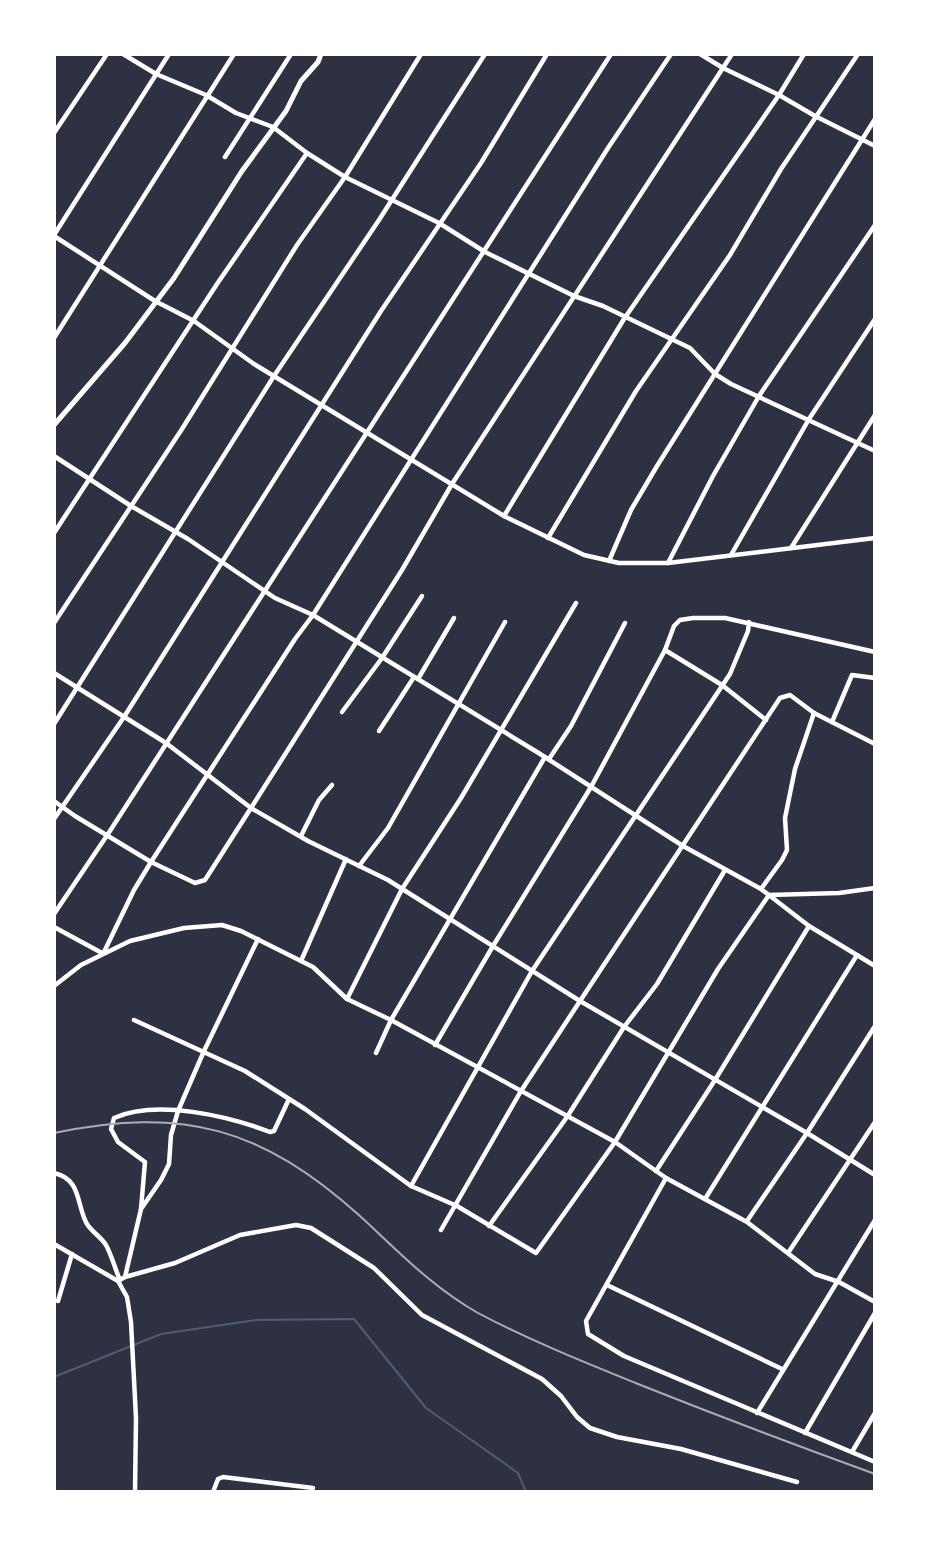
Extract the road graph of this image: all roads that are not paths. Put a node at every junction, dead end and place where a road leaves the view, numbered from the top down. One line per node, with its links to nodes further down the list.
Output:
1 (107, 54): 24 (street)
2 (123, 54): 17 (street)
3 (169, 54): 17 (street)
4 (234, 54): 18 (street)
5 (291, 54): 21 (street)
6 (321, 54): 23 (street)
7 (421, 54): 29 (street)
8 (485, 54): 30 (street)
9 (547, 54): 31 (street)
10 (611, 54): 34 (street)
11 (671, 54): 36 (street)
12 (700, 54): 16 (street)
13 (732, 54): 16 (street)
14 (804, 54): 19 (street)
15 (858, 54): 20 (street)
16 (723, 68): 19 (street); 37 (street)
17 (156, 74): 18 (street); 33 (street)
18 (206, 95): 21 (street); 35 (street)
19 (779, 95): 20 (street); 39 (street)
20 (815, 116): 25 (street); 43 (street)
21 (249, 117): 23 (street); 28 (street)
22 (875, 119): 25 (street)
23 (273, 127): 27 (street); 38 (street)
24 (54, 133)
25 (861, 139): 26 (street); 45 (street)
26 (875, 146)
27 (307, 153): 29 (street); 41 (street)
28 (225, 157)
29 (345, 177): 30 (street); 44 (street)
30 (390, 201): 31 (street); 46 (street)
31 (439, 223): 34 (street); 48 (street)
32 (875, 225): 47 (street)
33 (54, 235): 35 (street)
34 (485, 252): 36 (street); 52 (street)
35 (101, 267): 38 (street); 42 (street)
36 (531, 273): 37 (street); 56 (street)
37 (574, 296): 39 (street); 58 (street)
38 (155, 301): 41 (street); 51 (street)
39 (624, 318): 43 (street); 60 (street)
40 (875, 319): 50 (street)
41 (194, 321): 44 (street); 57 (street)
42 (54, 338)
43 (671, 338): 45 (street); 63 (street)
44 (233, 349): 46 (street); 59 (street)
45 (715, 374): 47 (street); 68 (street)
46 (274, 376): 48 (street); 61 (street)
47 (759, 396): 50 (street); 69 (street)
48 (321, 404): 52 (street); 67 (street)
49 (875, 415): 53 (street)
50 (809, 419): 53 (street); 66 (street)
51 (54, 425)
52 (366, 432): 56 (street); 70 (street)
53 (858, 443): 54 (street); 65 (street)
54 (875, 451)
55 (54, 456): 57 (street)
56 (411, 458): 58 (street); 73 (street)
57 (90, 479): 59 (street); 62 (street)
58 (452, 484): 60 (street); 79 (street)
59 (131, 506): 61 (street); 77 (street)
60 (504, 516): 63 (street)
61 (177, 532): 67 (street); 87 (street)
62 (54, 533)
63 (548, 538): 68 (street)
64 (875, 538): 65 (street)
65 (791, 548): 66 (street)
66 (731, 555): 69 (street)
67 (222, 561): 70 (street); 91 (street)
68 (609, 561): 69 (street)
69 (668, 563)
70 (265, 592): 73 (street); 97 (street)
71 (422, 596): 82 (street)
72 (576, 603): 95 (street)
73 (313, 615): 79 (street); 100 (street)
74 (454, 618): 84 (street)
75 (505, 622): 88 (street)
76 (749, 622): 80 (street); 81 (street); 86 (street)
77 (54, 623)
78 (625, 623): 99 (street)
79 (355, 641): 82 (street); 105 (street)
80 (665, 650): 86 (street); 102 (street)
81 (875, 652)
82 (382, 658): 84 (street); 89 (street)
83 (54, 673): 87 (street)
84 (416, 678): 88 (street); 96 (street)
85 (875, 678): 93 (street)
86 (722, 685): 92 (street); 106 (street)
87 (79, 688): 91 (street); 94 (street)
88 (459, 705): 95 (street); 113 (street)
89 (342, 712)
90 (814, 713): 92 (street); 93 (street); 117 (street)
91 (124, 717): 97 (street); 104 (street)
92 (766, 720): 110 (street)
93 (832, 722): 98 (street)
94 (54, 724)
95 (501, 730): 99 (street); 116 (street)
96 (379, 732)
97 (166, 743): 100 (street); 108 (street)
98 (875, 744)
99 (547, 758): 102 (street); 120 (street)
100 (208, 776): 105 (street); 112 (street)
101 (332, 785): 109 (street)
102 (591, 787): 106 (street); 124 (street)
103 (54, 801): 104 (street)
104 (62, 807): 107 (street); 108 (street)
105 (251, 808): 109 (street); 112 (street)
106 (636, 816): 110 (street); 129 (street)
107 (54, 819)
108 (108, 834): 112 (street); 119 (street)
109 (301, 836): 111 (street)
110 (683, 846): 114 (street); 132 (street)
111 (346, 859): 113 (street); 127 (street)
112 (151, 862): 125 (street)
113 (359, 866): 116 (street)
114 (725, 870): 117 (street); 136 (street)
115 (875, 888): 118 (street)
116 (402, 889): 120 (street); 131 (street)
117 (761, 889): 118 (street)
118 (769, 895): 121 (street); 140 (street)
119 (54, 914)
120 (450, 919): 124 (street); 134 (street)
121 (809, 926): 126 (street); 142 (street)
122 (54, 927): 125 (street)
123 (258, 939): 125 (street); 127 (street); 138 (street)
124 (492, 946): 129 (street); 137 (street)
125 (103, 953): 130 (street)
126 (857, 956): 128 (street); 145 (street)
127 (301, 961): 131 (street)
128 (875, 967)
129 (532, 971): 132 (street); 141 (street)
130 (54, 986)
131 (347, 999): 134 (street)
132 (580, 1002): 136 (street); 143 (street)
133 (134, 1020): 138 (street)
134 (391, 1020): 137 (street); 139 (street)
135 (875, 1026): 149 (street)
136 (624, 1027): 140 (street); 147 (street)
137 (435, 1045): 141 (street)
138 (204, 1051): 144 (street); 146 (street)
139 (376, 1053)
140 (669, 1053): 142 (street); 150 (street)
141 (477, 1068): 143 (street); 156 (street)
142 (715, 1080): 145 (street); 152 (street)
143 (521, 1091): 147 (street); 158 (street)
144 (289, 1099): 146 (street); 156 (street)
145 (763, 1108): 149 (street); 157 (street)
146 (178, 1111): 159 (street); 159 (street)
147 (567, 1117): 150 (street); 162 (street)
148 (875, 1122): 151 (street)
149 (807, 1133): 151 (street); 161 (street)
150 (615, 1142): 152 (street); 162 (street)
151 (851, 1159): 154 (street); 165 (street)
152 (656, 1171): 155 (street)
153 (54, 1173): 168 (street)
154 (875, 1175)
155 (666, 1178): 157 (street); 170 (street)
156 (411, 1186): 158 (street)
157 (705, 1199): 161 (street)
158 (457, 1206): 162 (street); 163 (street)
159 (141, 1209): 167 (street)
160 (875, 1220): 169 (street)
161 (747, 1222): 165 (street)
162 (489, 1226)
163 (441, 1230)
164 (54, 1244): 166 (street)
165 (788, 1253): 169 (street)
166 (72, 1254): 168 (street); 171 (street)
167 (125, 1277): 168 (street); 180 (street)
168 (119, 1281): 182 (street)
169 (839, 1282): 172 (street); 174 (street)
170 (607, 1285): 174 (street); 175 (street)
171 (58, 1301)
172 (875, 1302)
173 (875, 1313): 177 (street)
174 (782, 1369): 175 (street)
175 (757, 1413): 177 (street)
176 (875, 1413): 178 (street)
177 (805, 1433): 178 (street)
178 (852, 1452): 179 (street)
179 (875, 1462)
180 (797, 1482)
181 (313, 1488): 183 (street)
182 (135, 1492)
183 (213, 1492)

